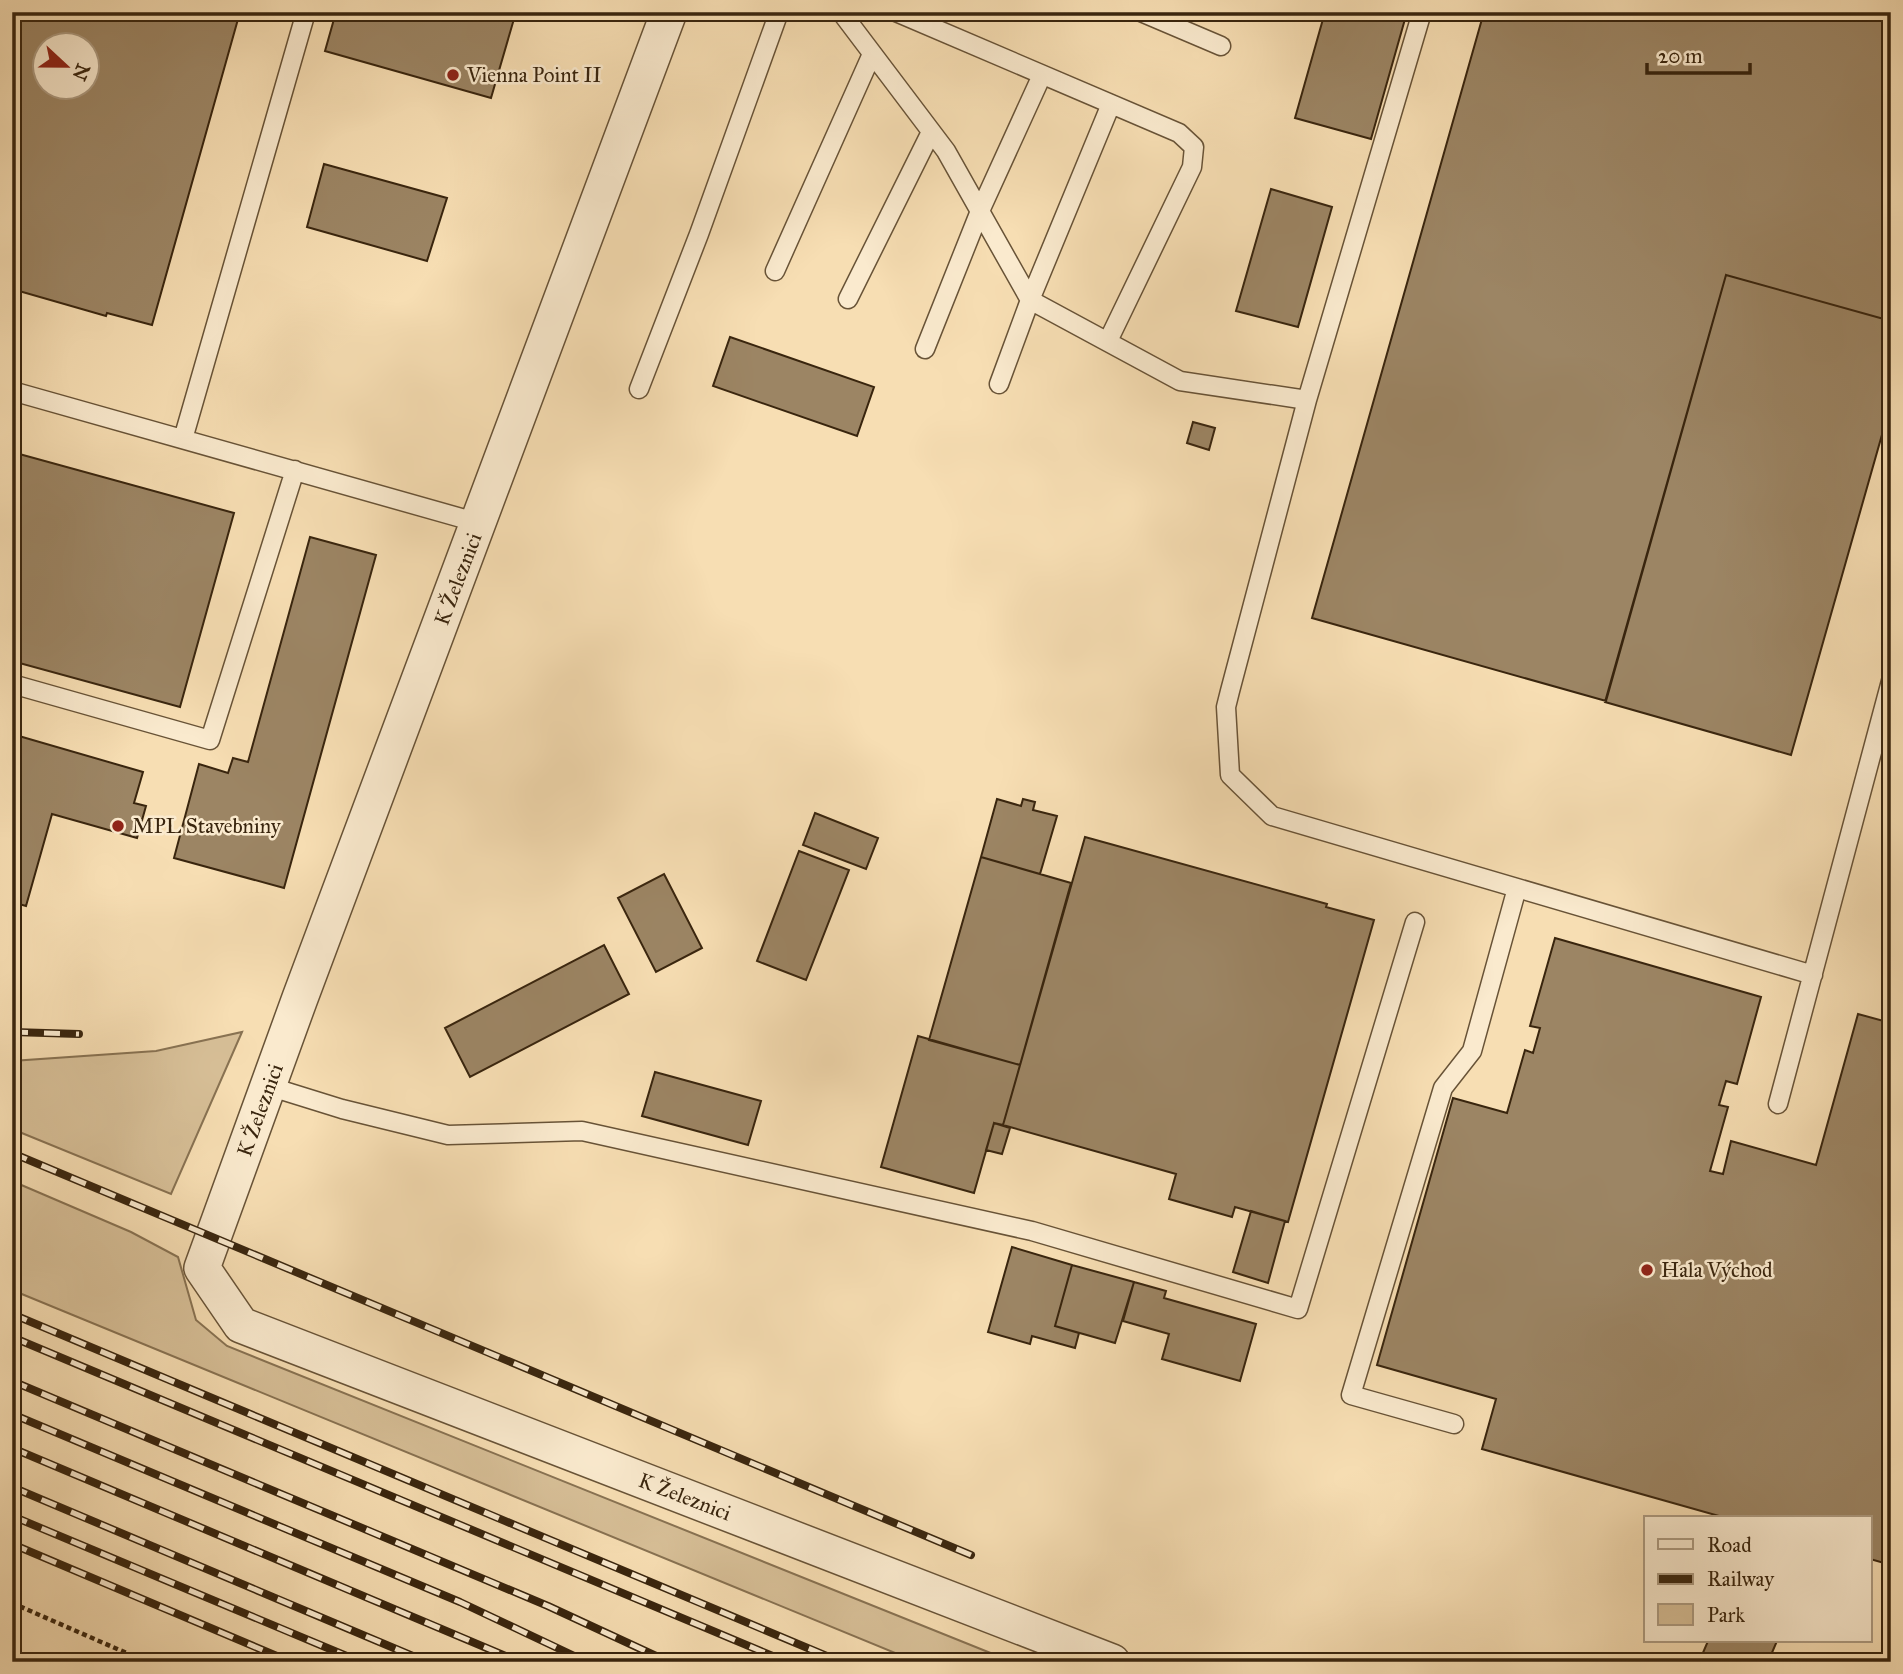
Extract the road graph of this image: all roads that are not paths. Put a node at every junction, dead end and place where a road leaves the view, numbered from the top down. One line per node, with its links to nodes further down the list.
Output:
1 (306, 12): 23 (lane)
2 (669, 12): 25 (street, K Železnici)
3 (779, 12): 20 (lane)
4 (841, 12): 9 (lane)
5 (896, 12): 10 (lane)
6 (1141, 12): 8 (lane)
7 (1422, 12): 22 (lane)
8 (1221, 47)
9 (872, 54): 12 (lane); 14 (lane)
10 (1042, 75): 11 (lane); 13 (lane)
11 (1111, 104): 16 (lane); 17 (lane)
12 (931, 132): 13 (lane); 15 (lane)
13 (980, 211): 16 (lane); 18 (lane)
14 (775, 271)
15 (848, 299)
16 (1030, 300): 17 (lane); 19 (lane)
17 (1108, 341): 22 (lane)
18 (925, 349)
19 (999, 384)
20 (639, 389)
21 (12, 391): 23 (lane)
22 (1307, 400): 28 (lane)
23 (183, 439): 24 (lane)
24 (295, 470): 25 (lane); 27 (lane)
25 (479, 523): 31 (street, K Železnici)
26 (1891, 681): 30 (lane)
27 (12, 684)
28 (1517, 888): 30 (lane); 33 (lane)
29 (1415, 922): 31 (lane)
30 (1813, 975): 32 (lane)
31 (268, 1086): 34 (street, K Železnici)
32 (1778, 1104)
33 (1454, 1424)
34 (1112, 1662)

